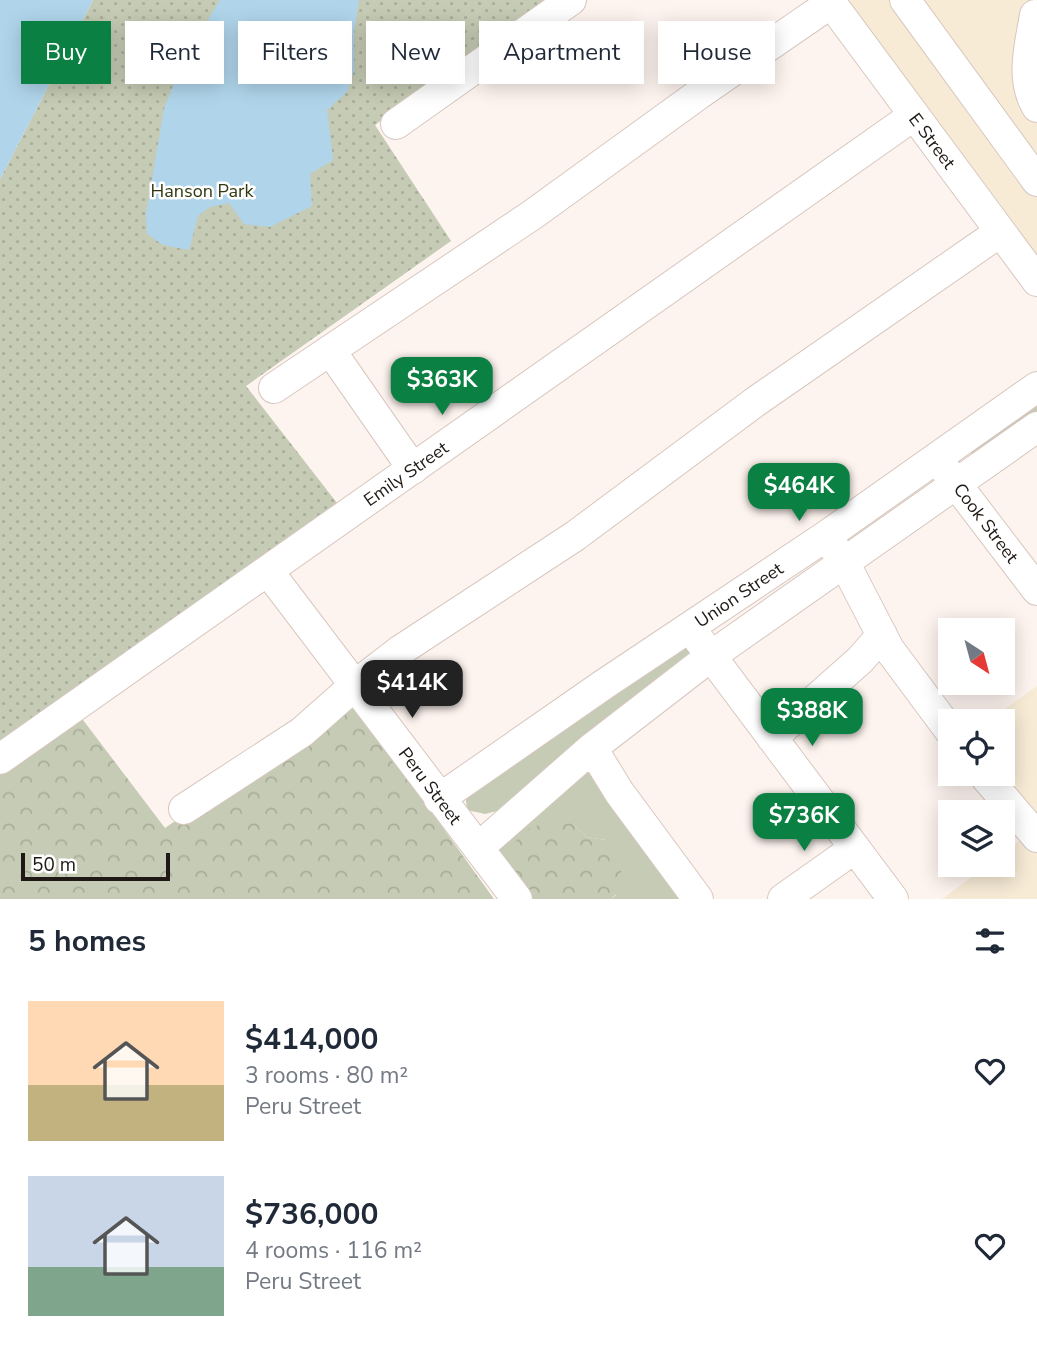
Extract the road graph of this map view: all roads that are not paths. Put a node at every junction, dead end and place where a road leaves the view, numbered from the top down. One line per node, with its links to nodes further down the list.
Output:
1 (571, 0): 7 (street)
2 (905, 0): 8 (street)
3 (830, 1): 6 (street, E Street); 11 (street)
4 (1035, 15): 5 (street)
5 (1037, 107)
6 (913, 116): 9 (street, E Street); 16 (street, Emily Street)
7 (396, 124)
8 (1037, 181)
9 (1000, 232): 10 (street, E Street); 25 (street)
10 (1037, 281)
11 (330, 350): 13 (street); 16 (street)
12 (1037, 387): 15 (street, Union Street)
13 (274, 388)
14 (1037, 427): 17 (street, Union Street)
15 (935, 457): 17 (street, Cook Street); 18 (street, Union Street)
16 (414, 469): 20 (street, Emily Street)
17 (957, 484): 19 (street, Union Street); 21 (street, Cook Street)
18 (826, 536): 19 (street); 22 (street, Union Street)
19 (844, 562): 23 (street); 24 (street, Union Street)
20 (268, 571): 25 (street, Peru Street); 29 (street, Emily Street)
21 (1037, 590)
22 (690, 628): 24 (street); 31 (street, Union Street)
23 (882, 635): 26 (street); 27 (street)
24 (711, 656): 27 (street); 28 (street, Union Street)
25 (355, 686): 31 (street, Peru Street); 32 (street)
26 (938, 715)
27 (772, 738): 35 (street)
28 (592, 748): 34 (street, Union Street); 37 (street)
29 (0, 759)
30 (993, 786): 33 (street)
31 (439, 799): 34 (street, Peru Street)
32 (184, 809)
33 (1037, 837)
34 (478, 848): 36 (street, Peru Street)
35 (855, 848): 38 (street); 39 (street)
36 (517, 899)
37 (698, 899)
38 (783, 899)
39 (893, 899)

